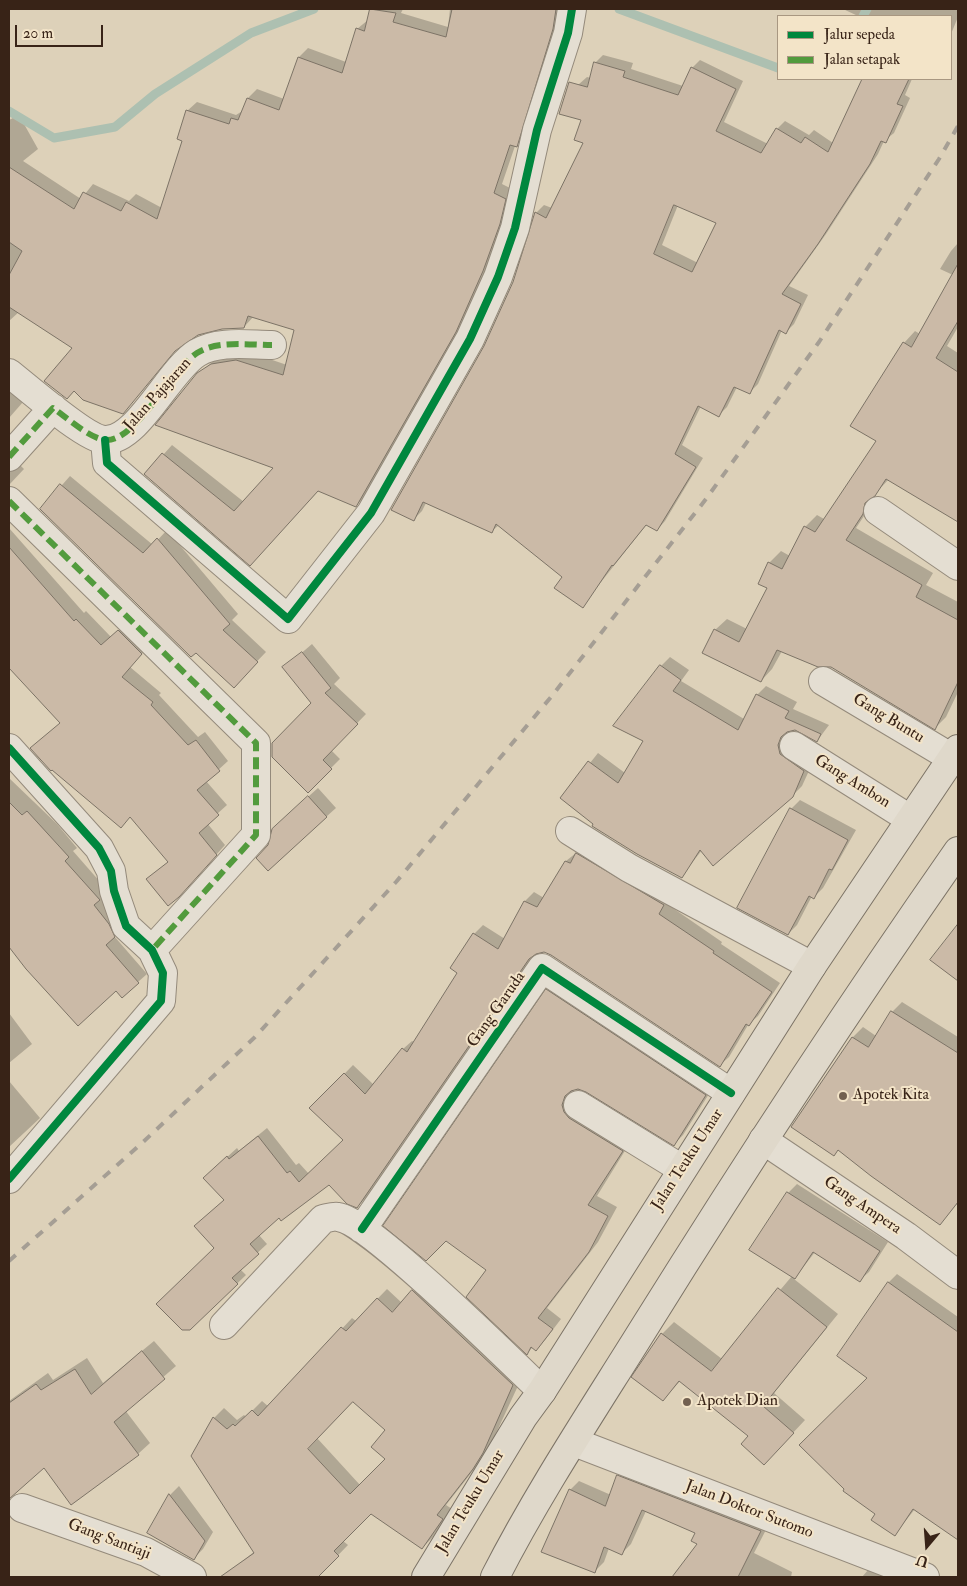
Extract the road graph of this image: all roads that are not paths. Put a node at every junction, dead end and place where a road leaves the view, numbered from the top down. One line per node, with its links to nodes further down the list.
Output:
1 (570, 21): 5 (street)
2 (272, 345): 5 (street, Jalan Pajajaran)
3 (9, 373): 4 (street, Jalan Pajajaran)
4 (53, 408): 5 (street, Jalan Pajajaran); 6 (street)
5 (105, 440)
6 (9, 458)
7 (9, 501): 17 (street)
8 (878, 511): 9 (street)
9 (958, 566)
10 (823, 681): 13 (street, Gang Buntu)
11 (794, 746): 14 (street, Gang Ambon)
12 (9, 748): 17 (street)
13 (955, 753): 14 (highway, Jalan Teuku Umar)
14 (910, 819): 18 (highway, Jalan Teuku Umar)
15 (570, 830): 18 (street)
16 (958, 851): 21 (highway)
17 (152, 950): 23 (street)
18 (812, 966): 19 (highway, Jalan Teuku Umar)
19 (731, 1093): 22 (highway, Jalan Teuku Umar); 24 (street, Gang Garuda)
20 (578, 1105): 22 (street)
21 (763, 1140): 25 (street, Gang Ampera); 28 (highway)
22 (682, 1170): 27 (highway, Jalan Teuku Umar)
23 (9, 1179)
24 (362, 1229): 26 (street); 27 (street)
25 (958, 1275)
26 (224, 1325)
27 (542, 1391): 31 (highway, Jalan Teuku Umar)
28 (574, 1442): 32 (highway); 33 (street, Jalan Doktor Sutomo)
29 (22, 1508): 30 (street, Gang Santiaji)
30 (192, 1577)
31 (426, 1577)
32 (496, 1577)
33 (925, 1577)

